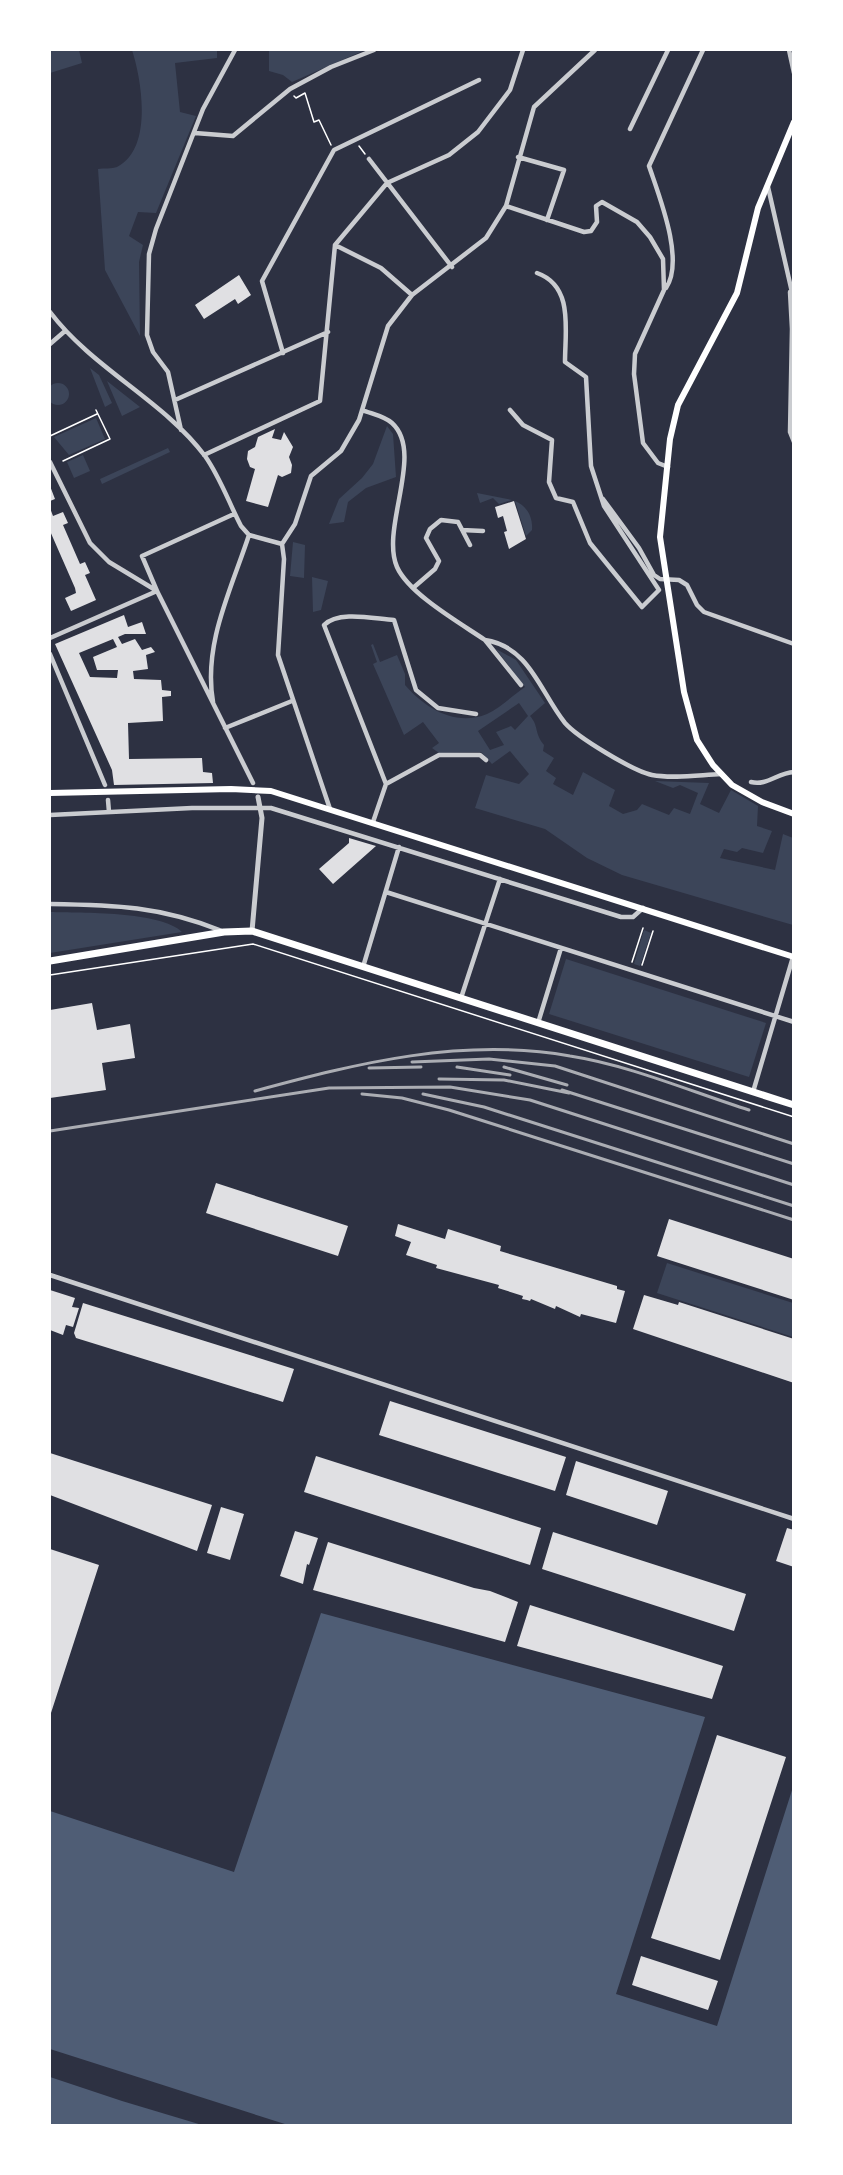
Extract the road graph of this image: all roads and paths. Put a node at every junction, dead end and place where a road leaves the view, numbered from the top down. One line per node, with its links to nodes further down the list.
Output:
1 (236, 50): 13 (street)
2 (374, 50): 13 (street)
3 (523, 50): 18 (street)
4 (595, 50): 16 (street)
5 (668, 50): 12 (street)
6 (703, 50): 25 (street)
7 (789, 50): 8 (street)
8 (794, 73)
9 (479, 80): 14 (street)
10 (294, 96): 15 (path)
11 (794, 122): 19 (main road)
12 (630, 129)
13 (195, 133): 34 (street)
14 (355, 140): 15 (street); 17 (path)
15 (334, 150): 33 (street)
16 (518, 157): 20 (street); 21 (street)
17 (369, 159): 18 (street)
18 (387, 183): 22 (street); 23 (street)
19 (767, 183): 26 (street); 45 (main road)
20 (506, 206): 21 (street); 23 (street)
21 (547, 220): 25 (street)
22 (335, 245): 27 (street); 31 (street)
23 (452, 267): 27 (street)
24 (537, 273): 46 (street)
25 (664, 290): 45 (street)
26 (790, 292): 28 (street); 41 (street)
27 (412, 295): 36 (street)
28 (794, 301)
29 (50, 312): 30 (street)
30 (66, 331): 32 (street); 39 (street)
31 (328, 332): 33 (street); 42 (street)
32 (50, 344)
33 (282, 353): 34 (street)
34 (175, 400): 39 (street)
35 (96, 410): 38 (path)
36 (363, 410): 51 (street); 54 (street)
37 (510, 410): 55 (street)
38 (98, 414): 40 (path); 43 (path)
39 (181, 430): 42 (street)
40 (50, 436)
41 (794, 442)
42 (204, 455): 47 (street)
43 (63, 461)
44 (50, 462): 56 (street)
45 (669, 467): 53 (main road)
46 (603, 498): 53 (street); 55 (street)
47 (234, 514): 50 (street); 56 (street)
48 (462, 530): 49 (street); 52 (street); 54 (street)
49 (483, 531)
50 (249, 535): 51 (street); 64 (street)
51 (282, 544): 63 (street)
52 (470, 545)
53 (667, 579): 57 (main road); 60 (street)
54 (413, 588): 59 (street)
55 (659, 590): 57 (street)
56 (157, 591): 58 (street); 64 (street)
57 (670, 594): 69 (main road)
58 (50, 638)
59 (485, 640): 62 (street); 69 (street)
60 (794, 644)
61 (50, 654): 73 (street)
62 (521, 685)
63 (292, 701): 66 (street); 78 (street)
64 (214, 707): 66 (street)
65 (476, 714): 72 (street)
66 (225, 728): 71 (street)
67 (486, 760): 72 (street)
68 (794, 772): 70 (street)
69 (721, 774): 81 (main road)
70 (751, 782)
71 (253, 783)
72 (386, 784): 82 (street)
73 (105, 785)
74 (50, 793): 78 (main road)
75 (258, 797): 77 (street)
76 (108, 800): 79 (street)
77 (261, 808): 79 (street); 83 (street); 92 (street)
78 (330, 809): 82 (main road)
79 (109, 812): 80 (street)
80 (50, 814)
81 (794, 814)
82 (373, 822): 87 (main road)
83 (399, 847): 84 (street); 85 (street)
84 (500, 879): 87 (street); 88 (street)
85 (386, 892): 88 (street); 97 (street)
86 (50, 904): 91 (street)
87 (643, 908): 94 (main road)
88 (486, 924): 93 (street); 100 (street)
89 (643, 928): 96 (path)
90 (653, 931): 98 (path)
91 (224, 932): 92 (main road); 95 (main road)
92 (252, 932): 97 (main road)
93 (561, 948): 101 (street); 103 (street)
94 (793, 957): 101 (street)
95 (50, 961)
96 (631, 965)
97 (363, 967): 100 (main road)
98 (641, 968)
99 (50, 975): 106 (path)
100 (461, 998): 103 (main road)
101 (776, 1017): 102 (street); 104 (street)
102 (794, 1022)
103 (538, 1023): 104 (main road)
104 (753, 1092): 105 (main road)
105 (794, 1105)
106 (794, 1117)
107 (50, 1275): 108 (street)
108 (794, 1519)

